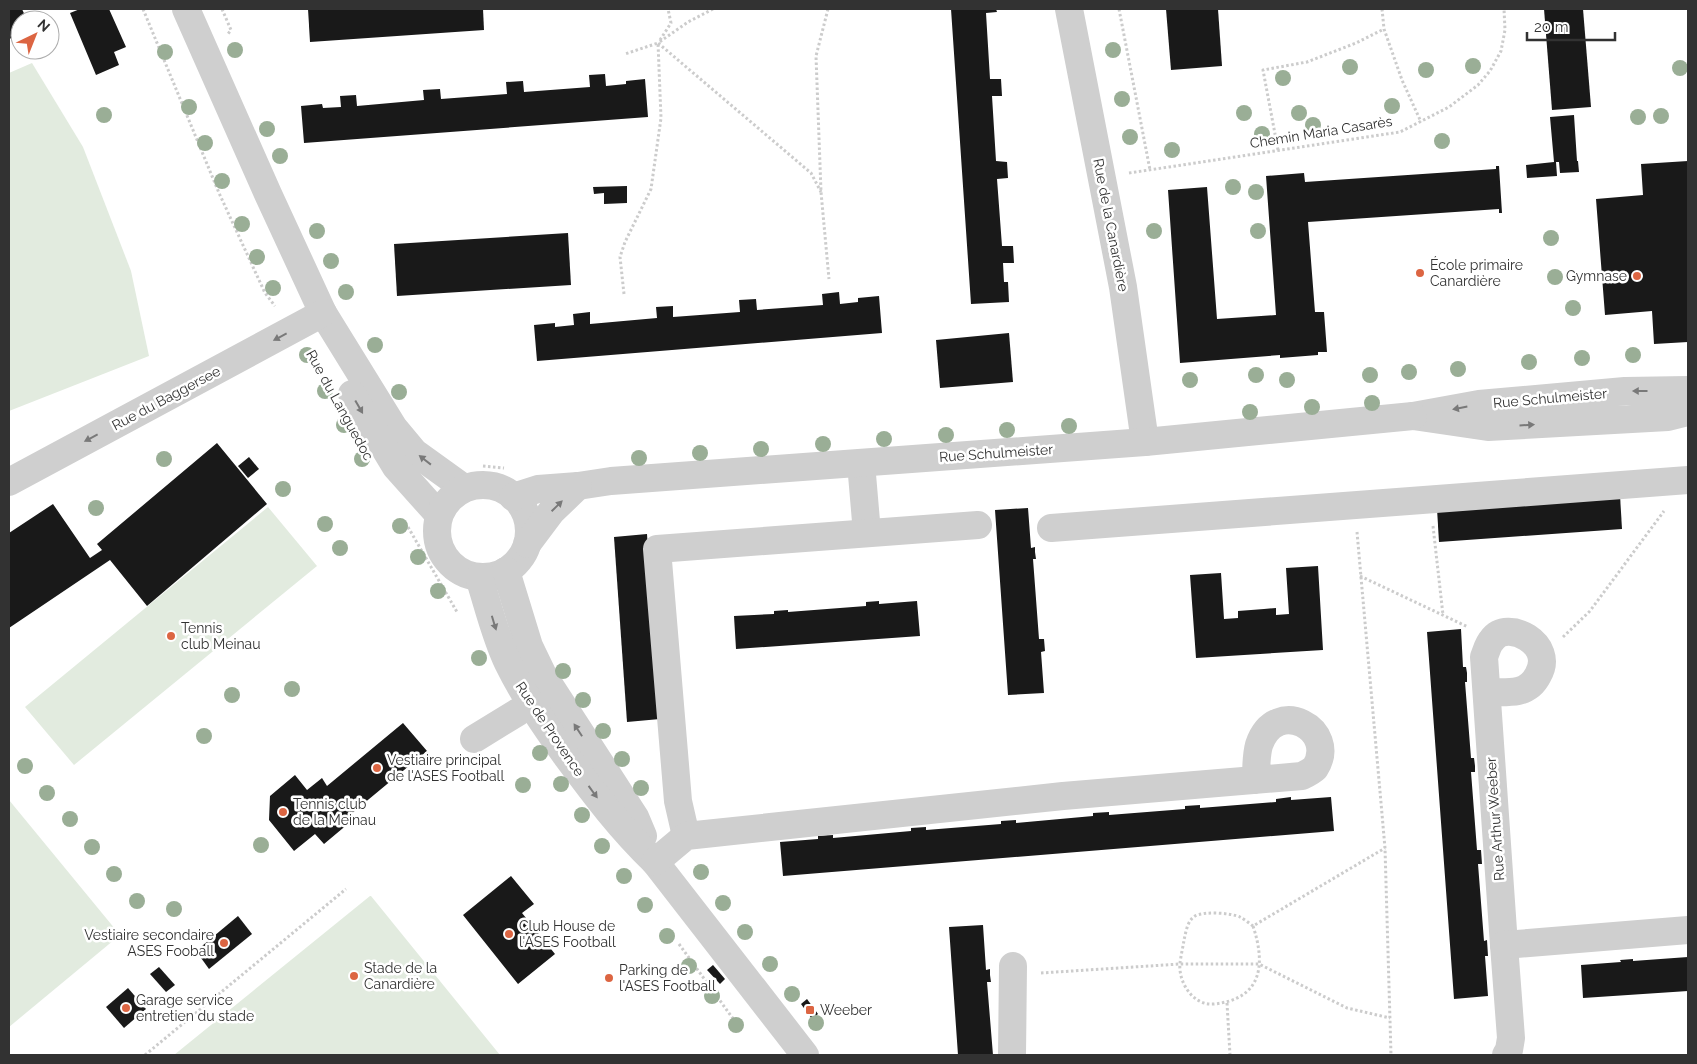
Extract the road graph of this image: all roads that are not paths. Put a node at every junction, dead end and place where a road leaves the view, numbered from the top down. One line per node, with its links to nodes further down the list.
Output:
1 (186, 9): 3 (street, Rue du Languedoc)
2 (1069, 9): 7 (street, Rue de la Canardière)
3 (323, 313): 10 (street, Rue du Baggersee, one-way to 10); 12 (street, Rue du Languedoc, one-way to 3); 14 (street, Rue du Languedoc, one-way to 14)
4 (1688, 390): 6 (street, Rue Schulmeister, one-way to 6)
5 (1688, 412): 6 (street, Rue Schulmeister, one-way to 5)
6 (1414, 416): 7 (street, Rue Schulmeister)
7 (1145, 442): 8 (street, Rue Schulmeister)
8 (861, 463): 11 (street, Rue Schulmeister); 17 (street)
9 (1687, 480): 16 (street)
10 (9, 482)
11 (578, 486): 13 (street, Rue Schulmeister); 18 (street, one-way to 11)
12 (464, 488): 13 (street); 14 (street)
13 (514, 497): 18 (street)
14 (439, 515): 20 (street)
15 (978, 525): 17 (street)
16 (1051, 528)
17 (867, 533): 25 (street)
18 (527, 544): 19 (street)
19 (506, 571): 20 (street); 26 (street, Rue de Provence, one-way to 19)
20 (479, 576): 26 (street, Rue de Provence, one-way to 26)
21 (1487, 692): 21 (street, Rue Arthur Weeber); 28 (street, Rue Arthur Weeber)
22 (518, 712): 23 (street)
23 (474, 739)
24 (1256, 780): 25 (street)
25 (686, 836): 26 (street)
26 (655, 862): 30 (street, Rue de Provence)
27 (1688, 930): 28 (street)
28 (1504, 945): 32 (street, Rue Arthur Weeber)
29 (1013, 971): 31 (street)
30 (805, 1055)
31 (1012, 1055)
32 (1506, 1055)

